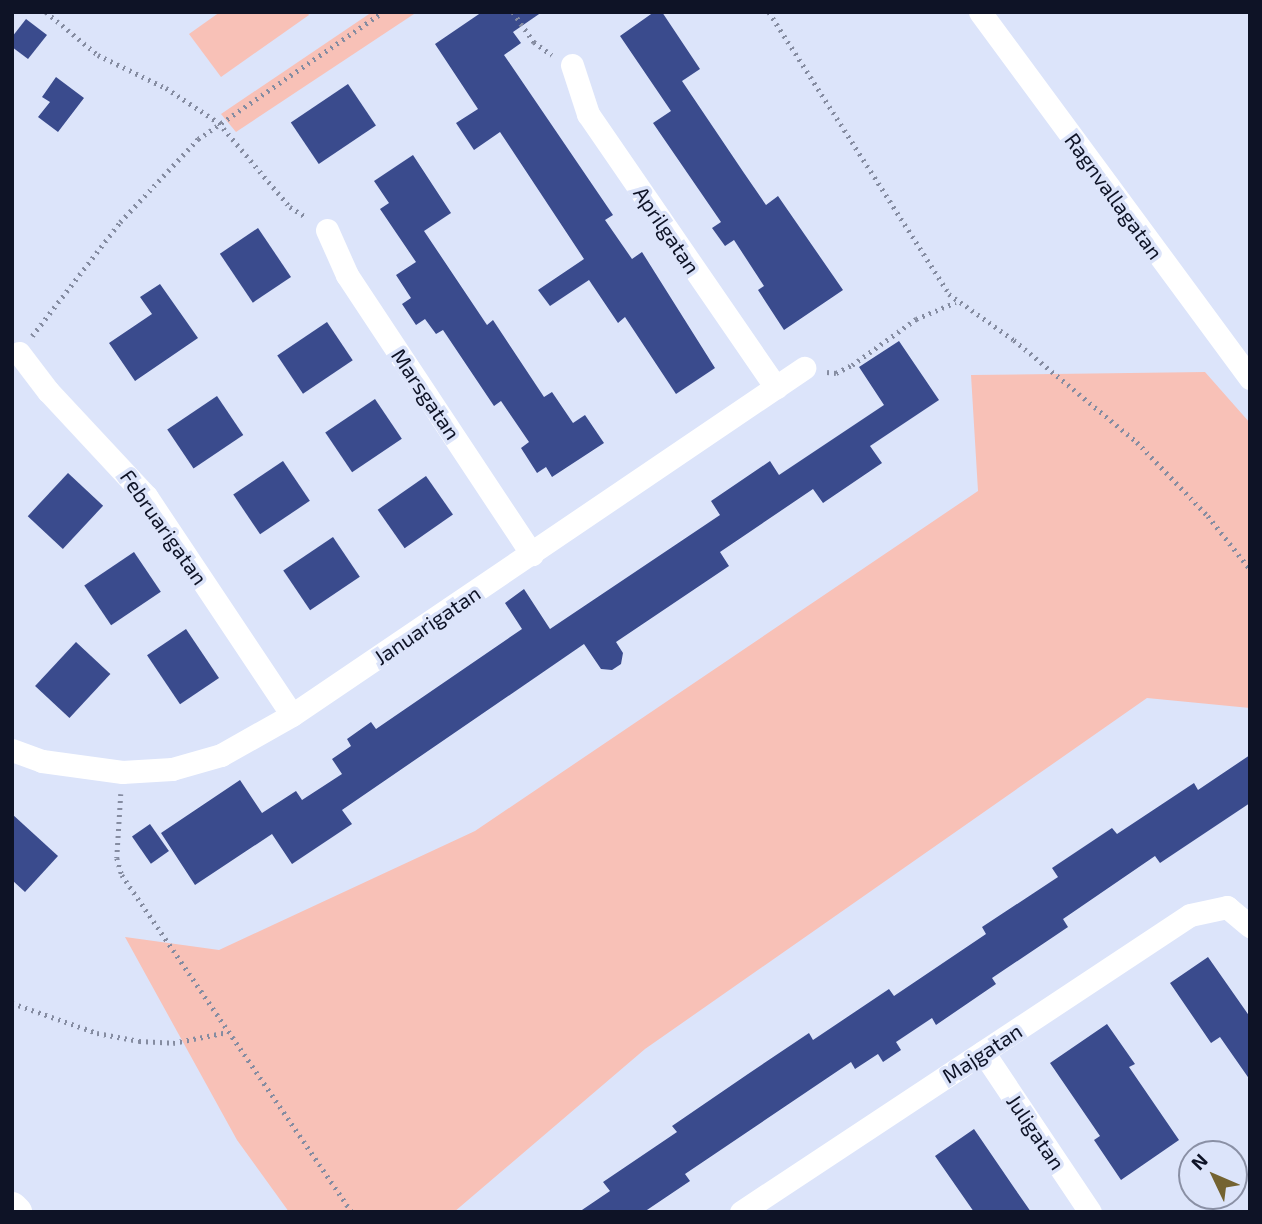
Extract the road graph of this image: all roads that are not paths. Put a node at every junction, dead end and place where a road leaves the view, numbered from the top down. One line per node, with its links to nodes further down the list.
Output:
1 (980, 12): 6 (street, Ragnvallagatan)
2 (572, 65): 7 (street, Aprilgatan)
3 (327, 230): 8 (street, Marsgatan)
4 (19, 353): 9 (street, Februarigatan)
5 (804, 368): 7 (street, Januarigatan)
6 (1250, 378)
7 (776, 388): 8 (street, Januarigatan)
8 (532, 554): 9 (street, Januarigatan)
9 (292, 716): 10 (street, Januarigatan)
10 (12, 750)
11 (1250, 926): 12 (street, Majgatan)
12 (982, 1052): 15 (street, Majgatan); 16 (street, Juligatan)
13 (12, 1208): 14 (street)
14 (16, 1212)
15 (741, 1212)
16 (1090, 1212)

